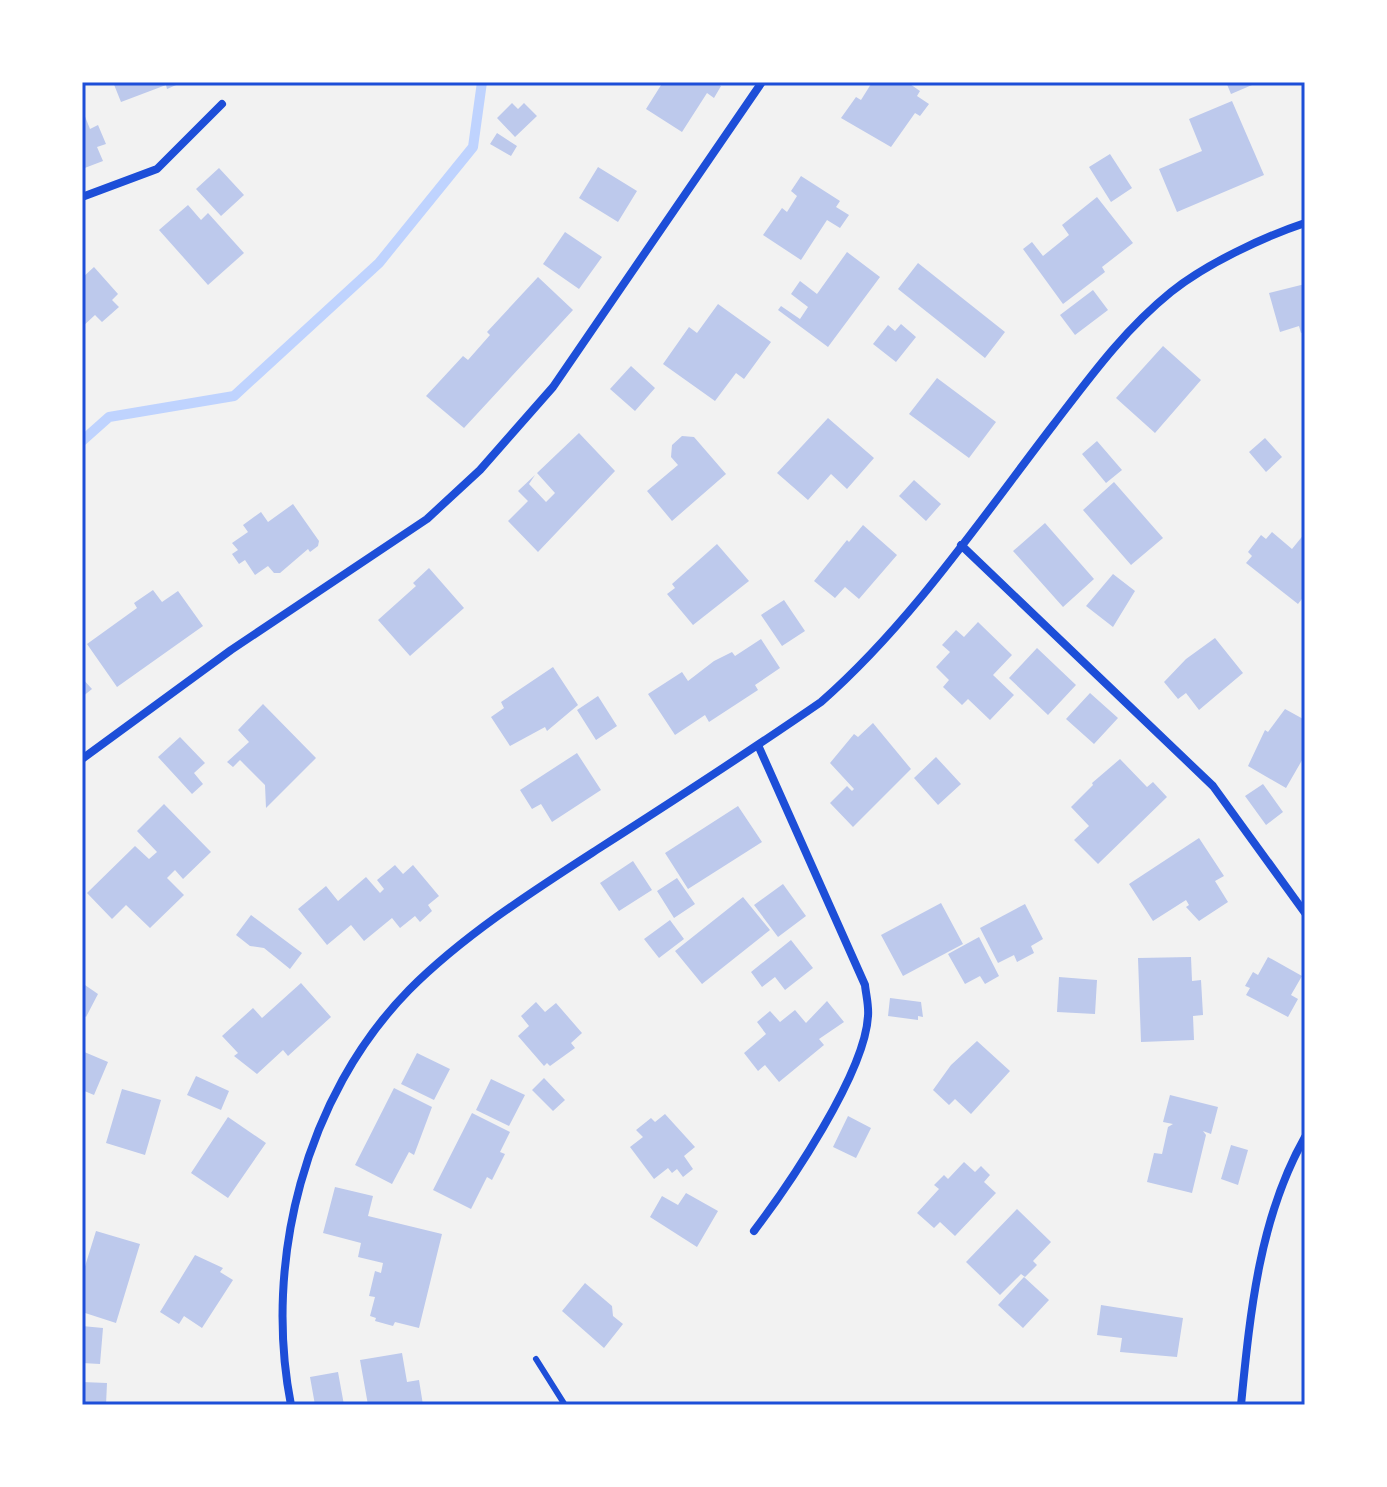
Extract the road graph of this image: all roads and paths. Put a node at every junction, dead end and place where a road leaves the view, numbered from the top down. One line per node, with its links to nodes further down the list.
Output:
1 (762, 82): 7 (street)
2 (222, 104): 3 (street)
3 (82, 197)
4 (1305, 223): 5 (street)
5 (961, 545): 6 (street); 8 (street)
6 (758, 745): 10 (street); 12 (street)
7 (82, 759)
8 (1305, 913)
9 (1305, 1137): 14 (street)
10 (754, 1231)
11 (536, 1359): 13 (lane)
12 (291, 1405)
13 (565, 1405)
14 (1241, 1405)

